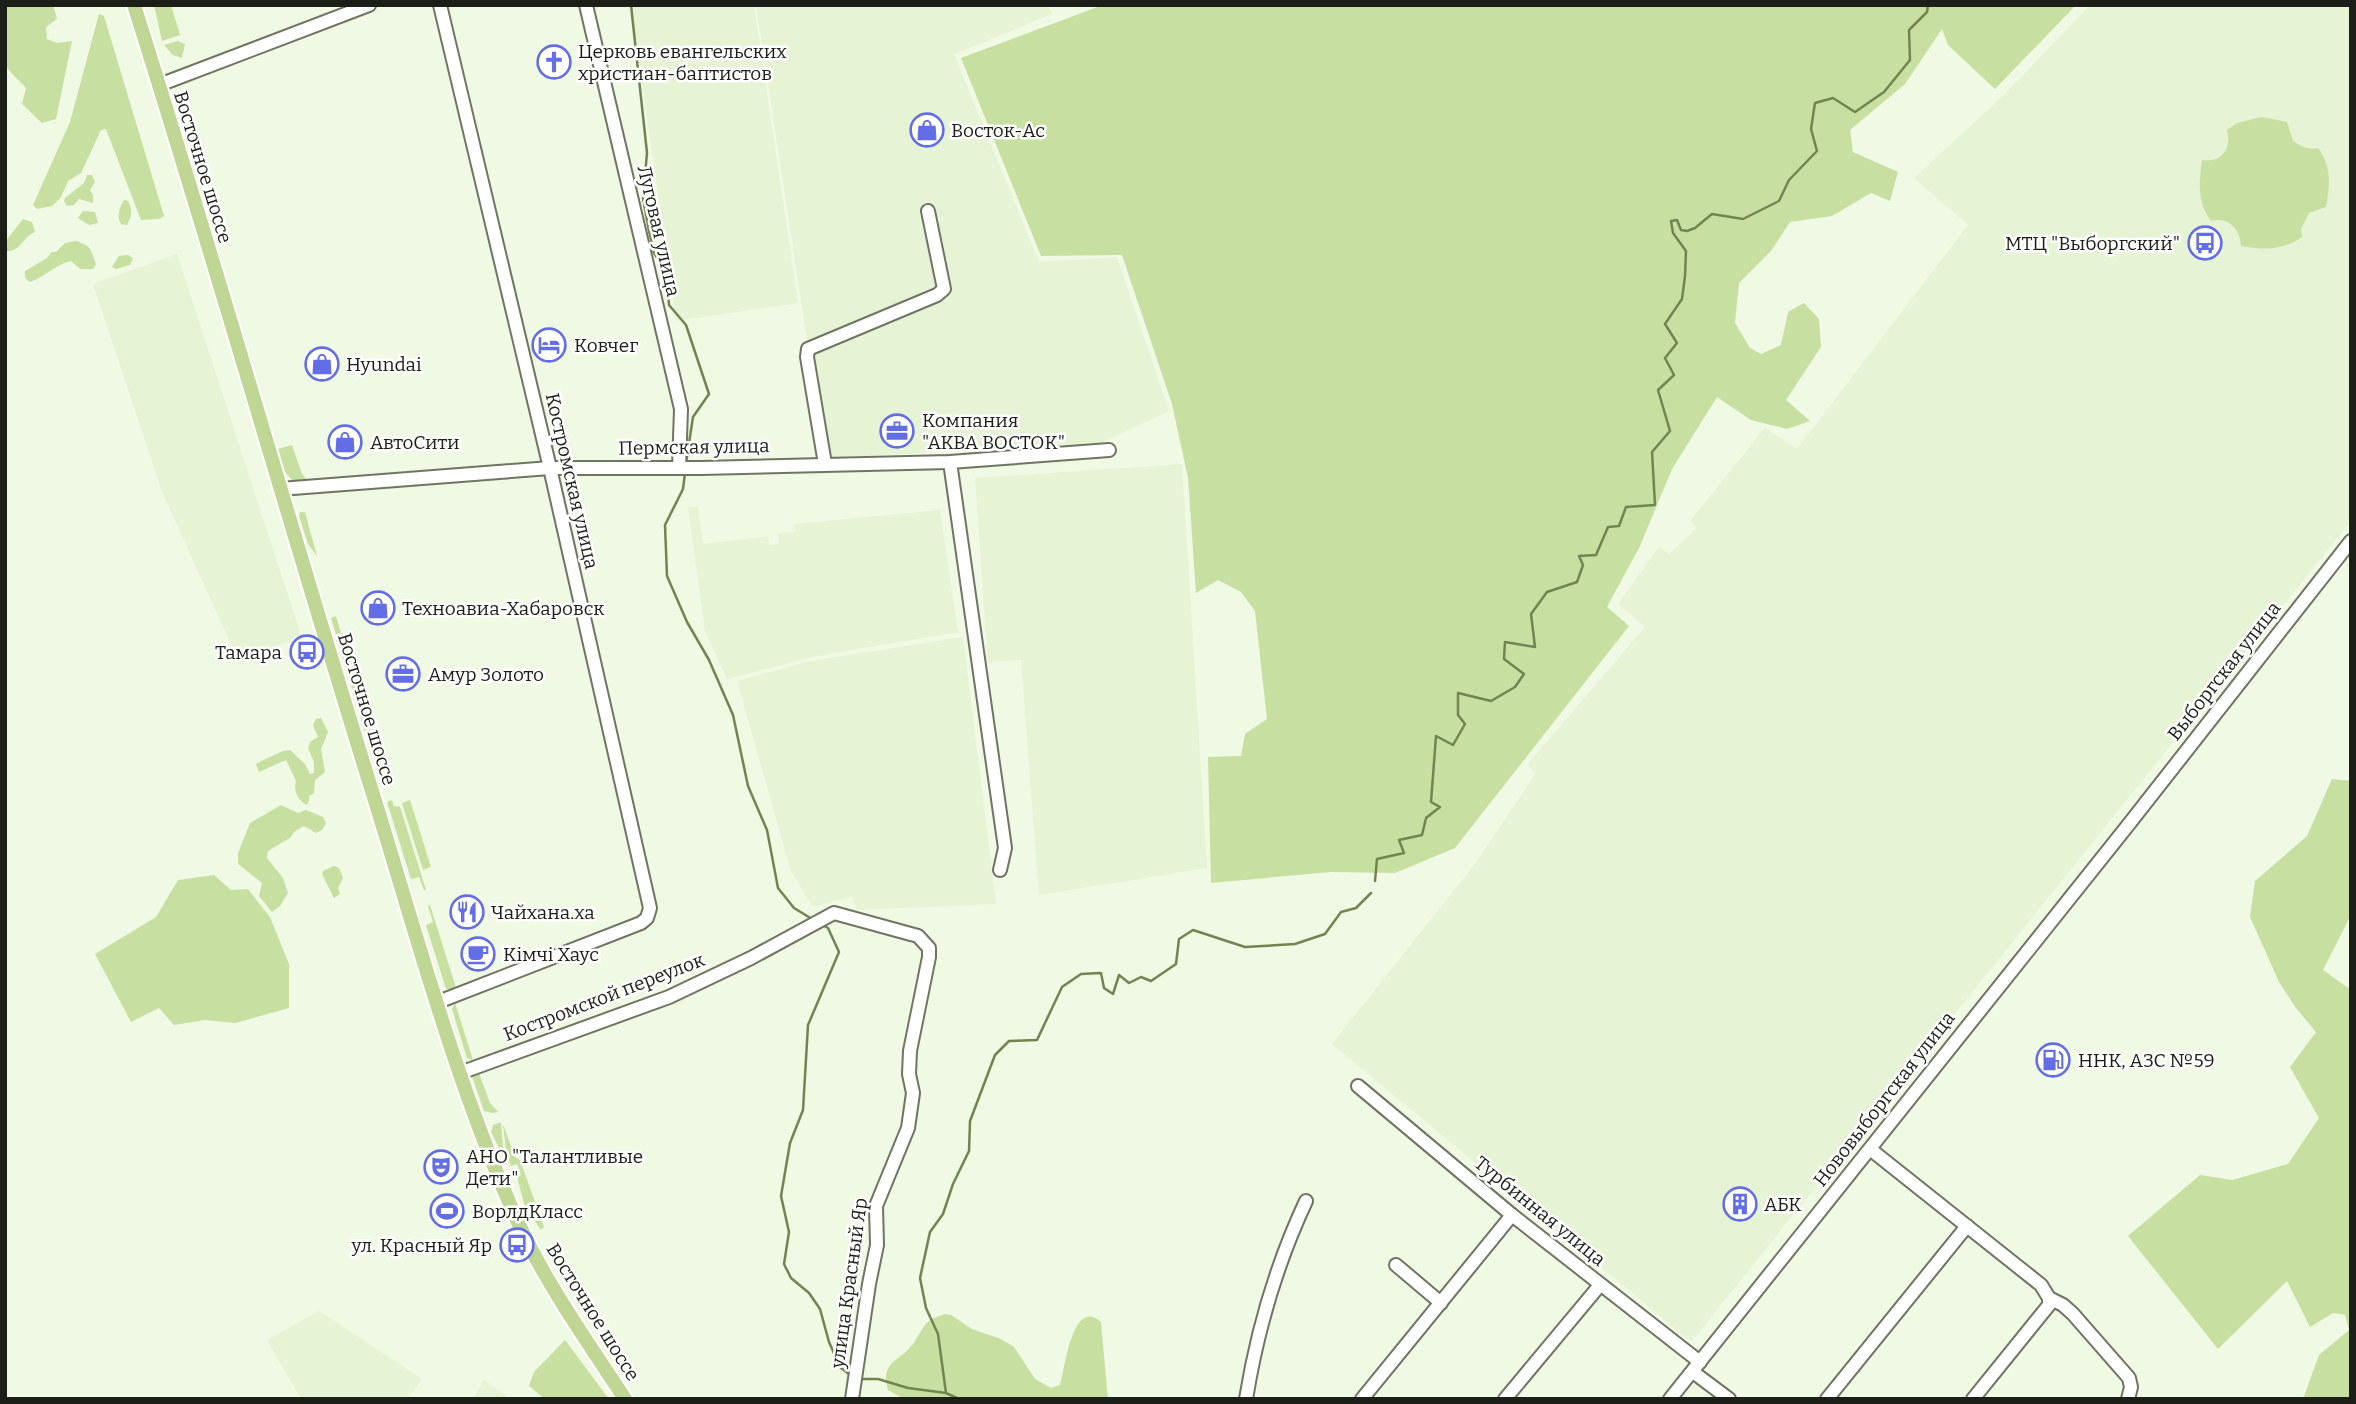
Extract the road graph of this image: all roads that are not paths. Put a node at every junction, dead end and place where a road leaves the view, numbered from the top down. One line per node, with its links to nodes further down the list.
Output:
1 (134, 5): 5 (main road, Восточное шоссе)
2 (369, 5): 5 (street)
3 (440, 5): 10 (street, Костромская улица)
4 (586, 5): 11 (street, Луговая улица)
5 (159, 85): 12 (main road, Восточное шоссе)
6 (928, 211): 9 (street)
7 (1109, 450): 8 (street, Пермская улица)
8 (950, 462): 9 (street, Пермская улица); 15 (street)
9 (825, 464): 11 (street, Пермская улица)
10 (550, 468): 11 (street, Пермская улица); 12 (street, Пермская улица); 17 (street, Костромская улица)
11 (679, 468)
12 (280, 489): 17 (main road, Восточное шоссе)
13 (2351, 541): 14 (street, Выборгская улица)
14 (2129, 824): 20 (street, Нововыборгская улица)
15 (1000, 870)
16 (834, 913): 18 (street, Костромской переулок); 30 (street, улица Красный Яр)
17 (438, 1002): 18 (main road, Восточное шоссе)
18 (460, 1073): 29 (main road, Восточное шоссе)
19 (1358, 1086): 22 (street, Турбинная улица)
20 (1870, 1149): 23 (street); 28 (street, Нововыборгская улица)
21 (1306, 1201): 31 (street)
22 (1512, 1215): 25 (street, Турбинная улица); 27 (street)
23 (1966, 1226): 26 (street); 36 (street)
24 (1396, 1265): 27 (street)
25 (1600, 1285): 28 (street, Турбинная улица); 33 (street)
26 (2049, 1302): 37 (street); 38 (street)
27 (1441, 1303): 32 (street)
28 (1697, 1367): 34 (street, Нововыборгская улица); 35 (street, Турбинная улица)
29 (625, 1399)
30 (852, 1399)
31 (1246, 1399)
32 (1362, 1399)
33 (1505, 1399)
34 (1670, 1399)
35 (1729, 1399)
36 (1827, 1399)
37 (1973, 1399)
38 (2128, 1399)

